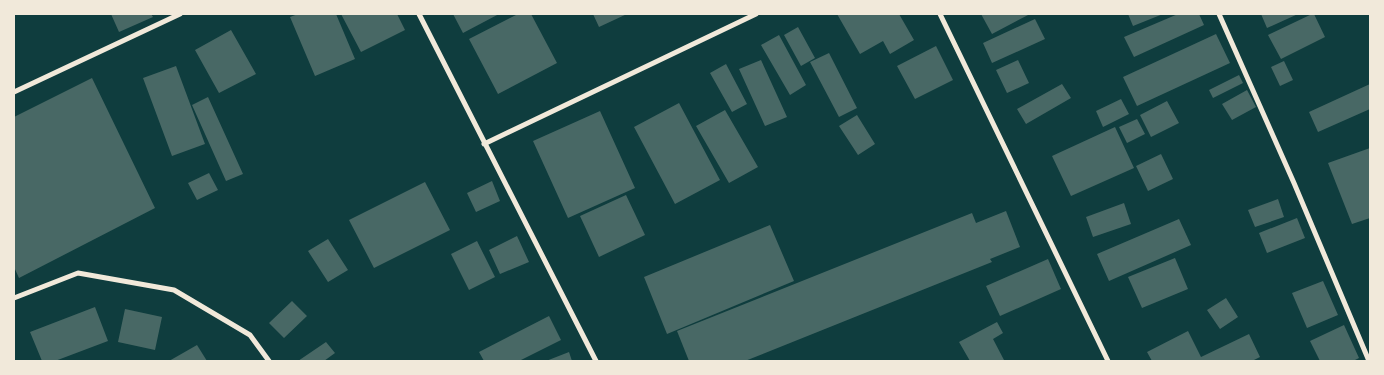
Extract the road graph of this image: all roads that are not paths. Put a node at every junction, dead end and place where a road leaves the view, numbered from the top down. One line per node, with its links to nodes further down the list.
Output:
1 (180, 14): 6 (street)
2 (419, 14): 7 (street)
3 (756, 14): 7 (street)
4 (940, 14): 11 (street)
5 (1219, 14): 12 (street)
6 (14, 92)
7 (484, 144): 10 (street)
8 (14, 298): 9 (street)
9 (269, 361)
10 (596, 361)
11 (1108, 361)
12 (1369, 361)

